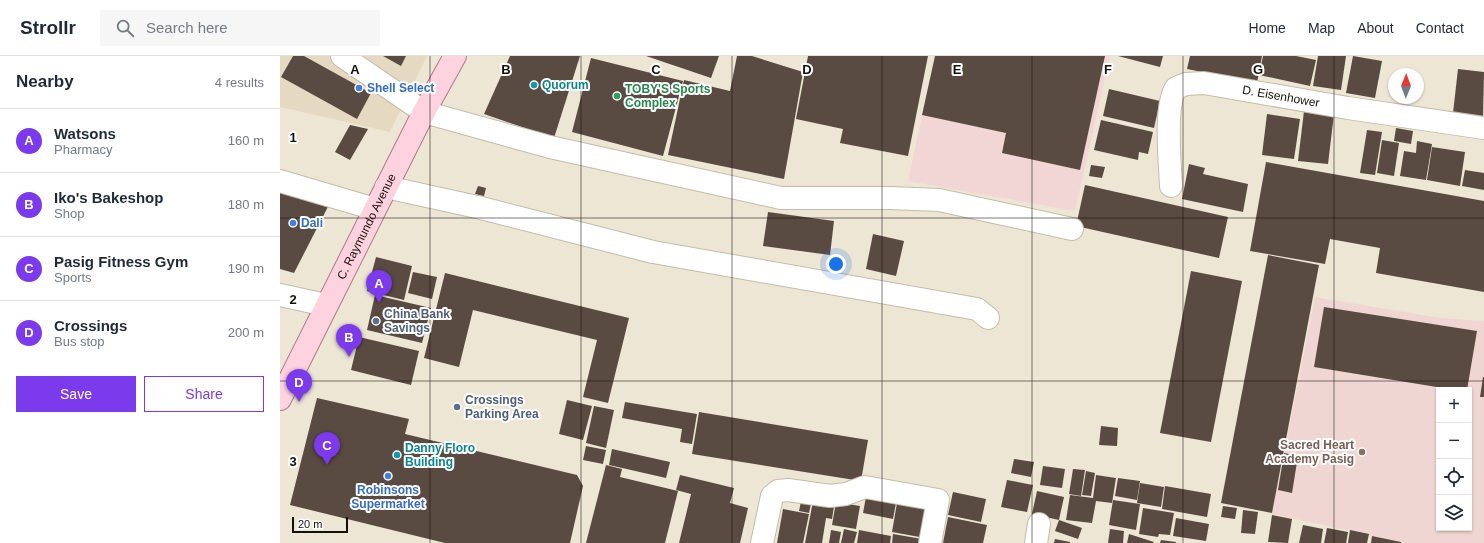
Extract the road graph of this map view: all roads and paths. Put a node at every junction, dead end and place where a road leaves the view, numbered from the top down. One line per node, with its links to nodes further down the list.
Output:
1 (342, 56): 3 (street)
2 (454, 56): 3 (main road, C. Raymundo Avenue)
3 (424, 112): 7 (main road, C. Raymundo Avenue); 9 (street)
4 (1484, 128): 6 (street, D. Eisenhower)
5 (280, 181): 8 (street)
6 (1171, 186)
7 (386, 187): 8 (main road, C. Raymundo Avenue); 12 (street)
8 (375, 209): 11 (main road, C. Raymundo Avenue)
9 (1072, 229)
10 (280, 295): 11 (street)
11 (326, 305): 13 (main road, C. Raymundo Avenue)
12 (988, 318)
13 (280, 399)
14 (762, 543): 15 (street)
15 (930, 543)

